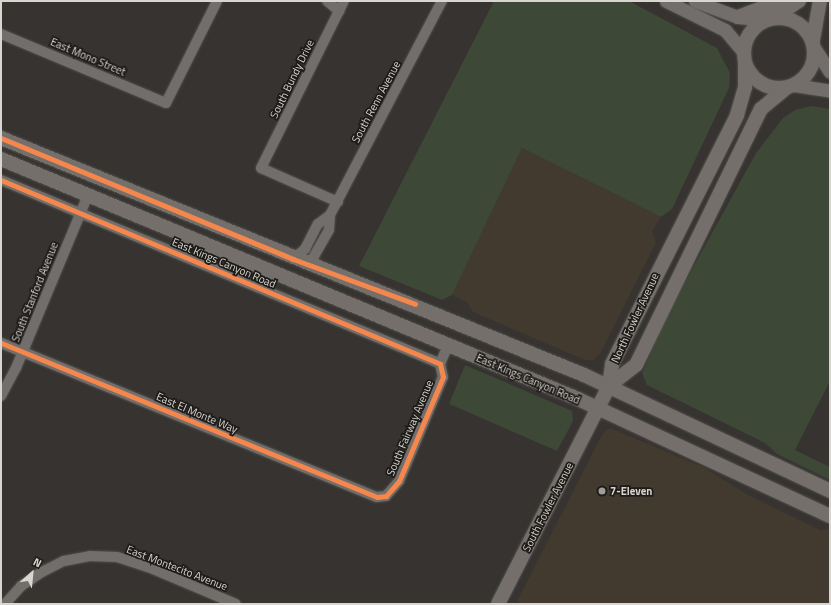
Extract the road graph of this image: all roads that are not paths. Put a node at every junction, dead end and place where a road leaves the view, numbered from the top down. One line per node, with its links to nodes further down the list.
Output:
1 (217, 1): 13 (street, East Mono Street)
2 (327, 1): 10 (street)
3 (344, 1): 10 (street, South Bundy Drive)
4 (442, 1): 23 (street, South Renn Avenue)
5 (666, 1): 15 (street)
6 (695, 1): 11 (street)
7 (780, 1): 11 (main road)
8 (799, 1): 12 (main road)
9 (820, 1): 14 (main road)
10 (339, 11): 23 (street, South Bundy Drive)
11 (738, 17): 12 (street)
12 (770, 19): 14 (main road); 15 (main road)
13 (1, 34)
14 (814, 45): 16 (street); 17 (main road)
15 (744, 58): 17 (main road); 33 (main road, North Fowler Avenue)
16 (830, 72)
17 (790, 87): 18 (street); 33 (main road, North Fowler Avenue)
18 (830, 91)
19 (1, 138): 27 (main road)
20 (1, 159): 22 (main road, East Kings Canyon Road)
21 (1, 180): 24 (street, East Kings Canyon Road)
22 (88, 195): 24 (street, South Stanford Avenue); 26 (main road, East Kings Canyon Road)
23 (338, 202): 25 (street, South Renn Avenue)
24 (80, 213): 31 (street, South Stanford Avenue); 32 (street, East Kings Canyon Road)
25 (330, 215): 27 (street, South Renn Avenue); 28 (street, South Renn Avenue)
26 (186, 236): 28 (main road); 30 (main road, East Kings Canyon Road)
27 (293, 259): 28 (main road)
28 (309, 265): 33 (main road)
29 (1, 343): 31 (street, East El Monte Way)
30 (448, 345): 32 (street); 35 (main road, East Kings Canyon Road)
31 (23, 352): 34 (street, South Stanford Avenue); 37 (street, East El Monte Way)
32 (440, 364): 37 (street, South Fairway Avenue)
33 (609, 386): 35 (main road, South Fowler Avenue); 36 (main road)
34 (1, 396)
35 (598, 409): 38 (main road, East Kings Canyon Road); 41 (main road, South Fowler Avenue)
36 (830, 491)
37 (386, 496)
38 (826, 510)
39 (5, 604): 40 (street, East Montecito Avenue)
40 (236, 604)
41 (498, 604)

